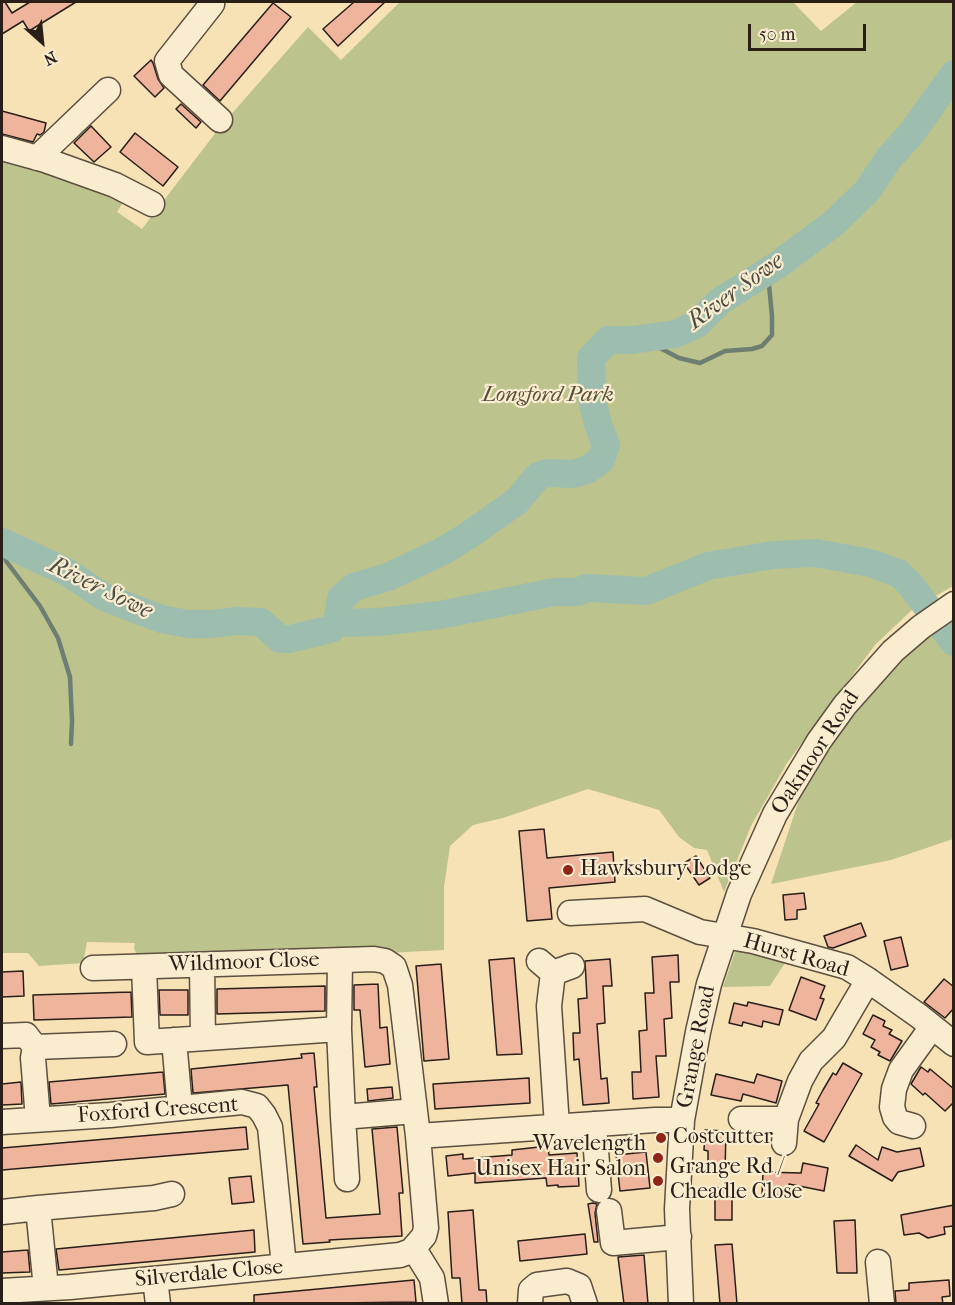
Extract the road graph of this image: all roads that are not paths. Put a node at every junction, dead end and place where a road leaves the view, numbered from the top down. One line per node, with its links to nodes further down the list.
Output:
1 (211, 2): 3 (street)
2 (108, 90): 5 (street)
3 (220, 120)
4 (2, 148): 5 (street)
5 (37, 158): 6 (street)
6 (152, 204)
7 (949, 607): 9 (street, Oakmoor Road)
8 (570, 912): 9 (street, Hurst Road)
9 (724, 936): 15 (street, Hurst Road); 29 (street, Grange Road)
10 (340, 960): 11 (street, Wildmoor Close); 17 (street); 25 (street, Wildmoor Close)
11 (202, 965): 12 (street, Wildmoor Close); 19 (street)
12 (144, 967): 14 (street, Wildmoor Close); 20 (street)
13 (555, 967): 32 (street)
14 (93, 968)
15 (868, 980): 16 (street, Hurst Road); 28 (street)
16 (932, 1027): 22 (street, Hurst Road); 33 (street)
17 (339, 1029): 19 (street); 26 (street)
18 (2, 1036): 23 (street)
19 (203, 1038): 20 (street)
20 (174, 1040): 24 (street)
21 (114, 1044): 23 (street)
22 (954, 1044)
23 (35, 1047): 27 (street)
24 (180, 1108): 27 (street, Foxford Crescent); 42 (street, Foxford Crescent)
25 (415, 1111): 26 (street); 34 (street)
26 (343, 1117): 35 (street)
27 (38, 1119): 30 (street, Foxford Crescent)
28 (741, 1119)
29 (682, 1120): 31 (street); 39 (street, Grange Road)
30 (2, 1122)
31 (594, 1124): 32 (street); 39 (street)
32 (557, 1126): 34 (street)
33 (913, 1126)
34 (418, 1136): 40 (street)
35 (347, 1179)
36 (172, 1194): 37 (street)
37 (38, 1208): 38 (street); 44 (street)
38 (2, 1212)
39 (679, 1237): 50 (street, Grange Road)
40 (414, 1249): 42 (street, Silverdale Close); 47 (street)
41 (878, 1262): 51 (street)
42 (284, 1266): 43 (street, Silverdale Close)
43 (155, 1279): 44 (street, Silverdale Close); 46 (street)
44 (46, 1288): 45 (street, Silverdale Close)
45 (2, 1291)
46 (158, 1304)
47 (436, 1304)
48 (530, 1304): 49 (street)
49 (585, 1304)
50 (681, 1304)
51 (882, 1304)

